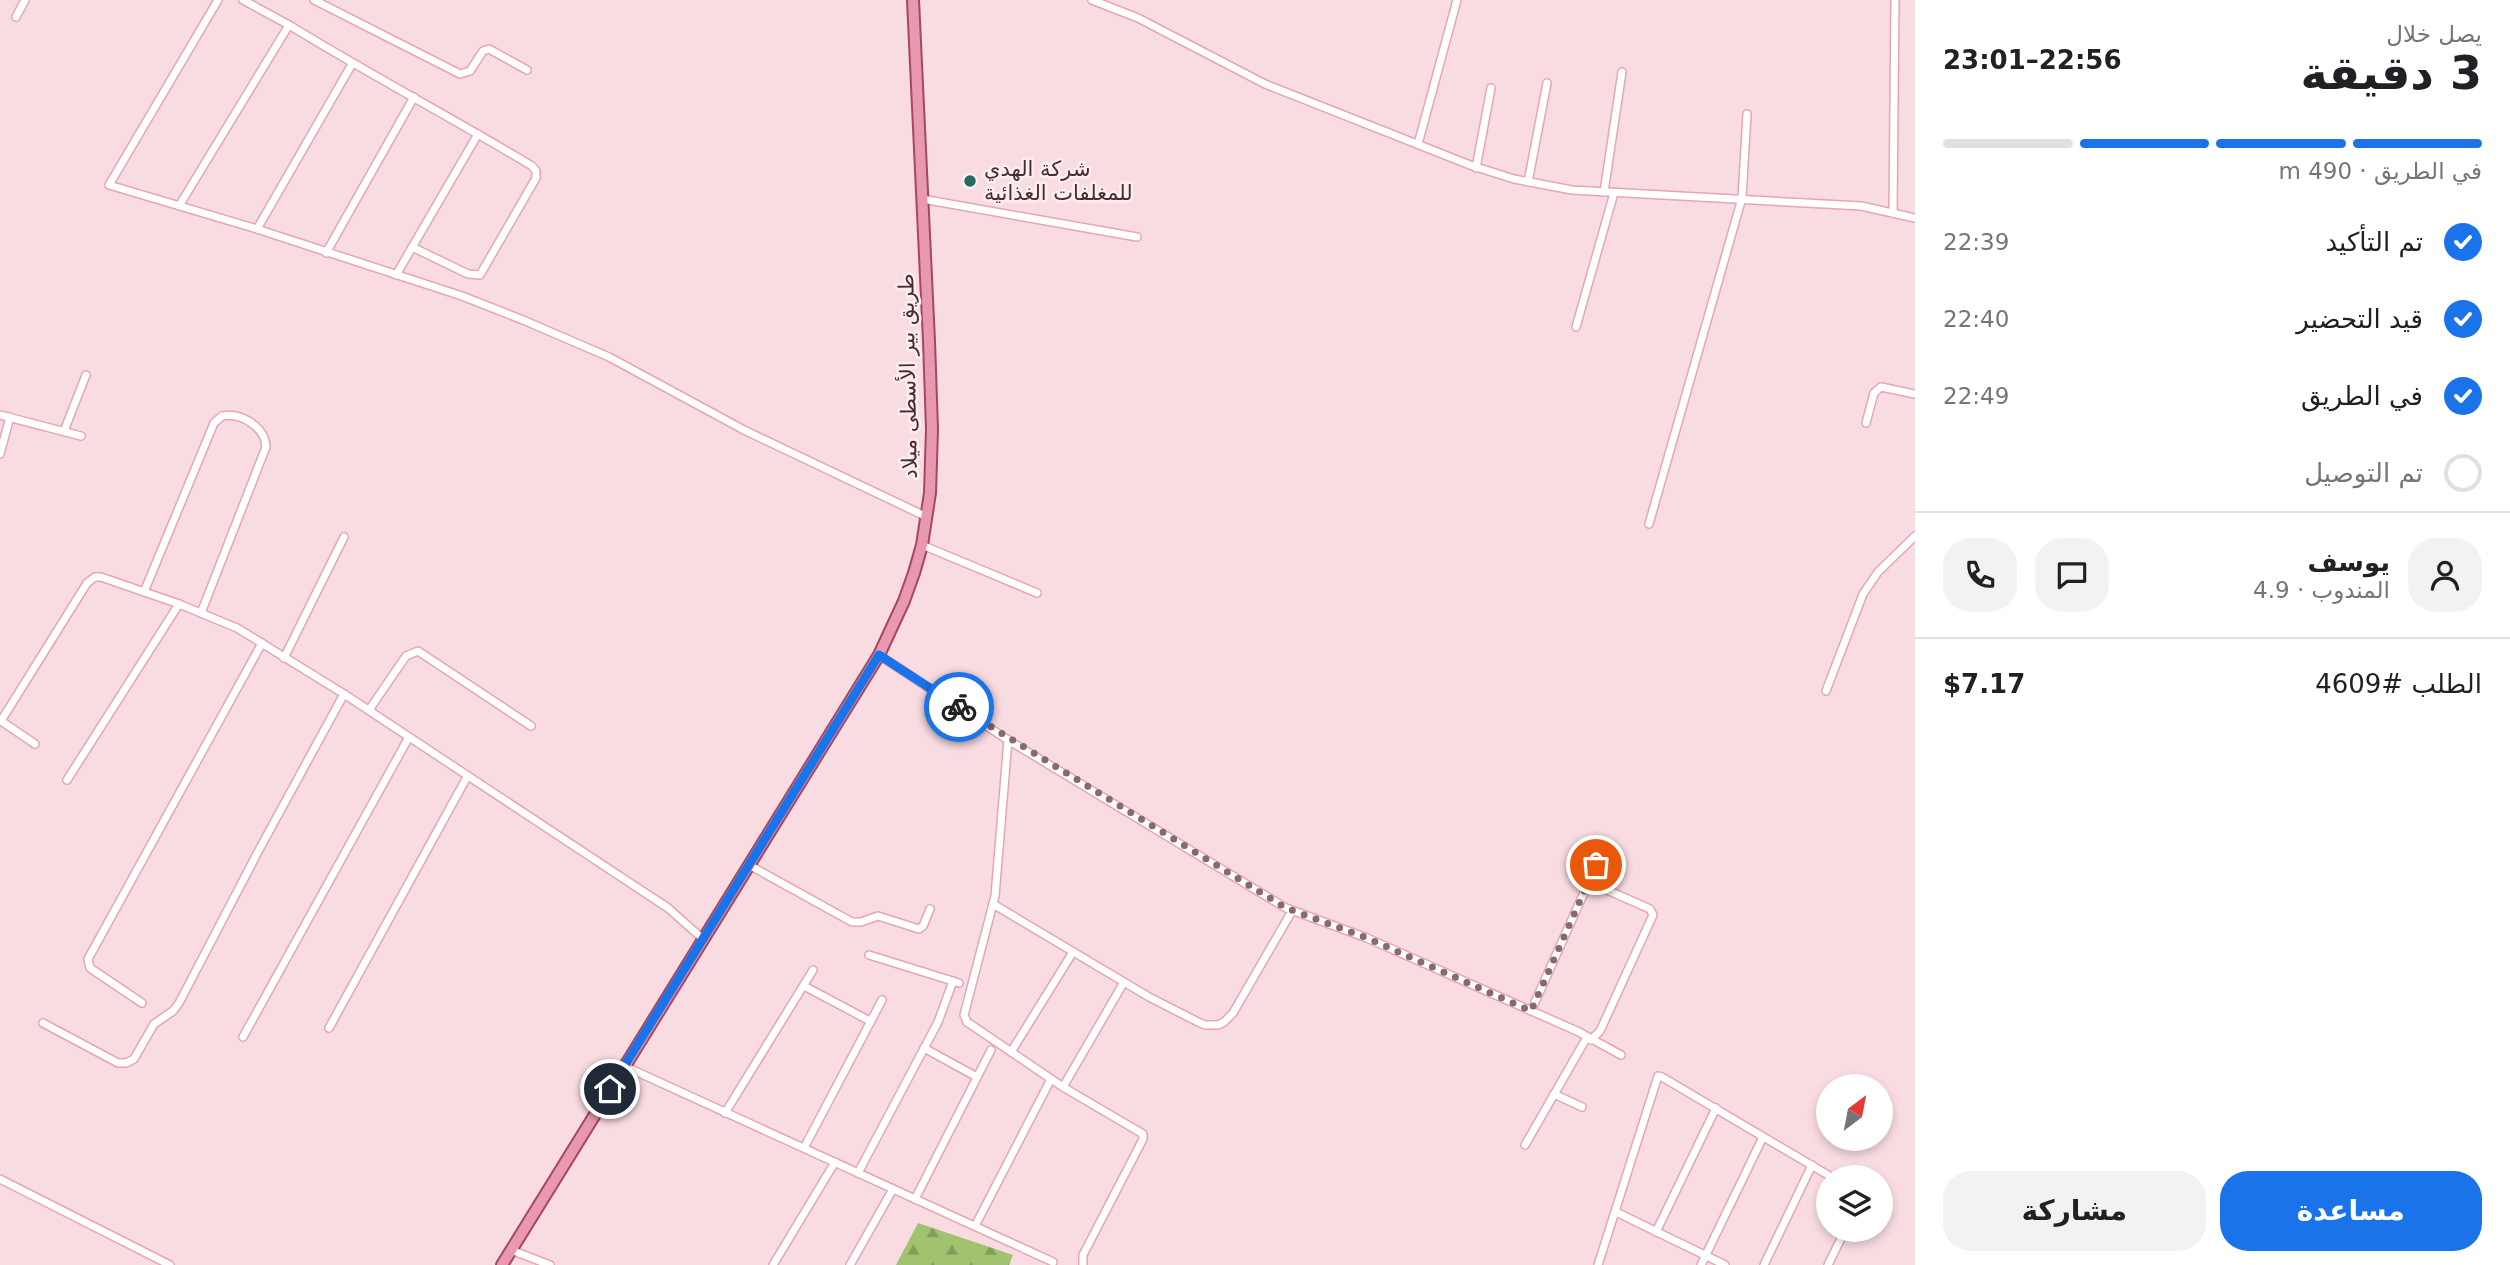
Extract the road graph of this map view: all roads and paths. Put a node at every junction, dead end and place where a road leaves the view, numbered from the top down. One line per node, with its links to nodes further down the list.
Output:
1 (25, 0): 9 (street)
2 (218, 0): 26 (street)
3 (243, 0): 10 (street)
4 (314, 0): 12 (street)
5 (913, 0): 25 (main road, طريق بير الأسطى ميلاد)
6 (1092, 0): 19 (street)
7 (1457, 0): 19 (street)
8 (1895, 0): 27 (street)
9 (16, 17)
10 (289, 25): 11 (street); 26 (street)
11 (352, 64): 16 (street); 29 (street)
12 (527, 70)
13 (1622, 72): 22 (street)
14 (1547, 83): 21 (street)
15 (1491, 88): 20 (street)
16 (414, 97): 18 (street); 32 (street)
17 (1747, 114): 24 (street)
18 (478, 134): 31 (street); 31 (street)
19 (1418, 144): 20 (street)
20 (1476, 168): 21 (street)
21 (1528, 182): 22 (street)
22 (1604, 192): 23 (street)
23 (1614, 193): 24 (street); 34 (street)
24 (1742, 198): 27 (street); 44 (street)
25 (922, 199): 30 (street); 43 (main road, طريق بير الأسطى ميلاد)
26 (179, 206): 29 (street)
27 (1893, 212): 28 (street)
28 (1915, 218)
29 (257, 229): 32 (street)
30 (1137, 237)
31 (412, 247): 33 (street)
32 (326, 253): 33 (street)
33 (396, 275): 43 (street)
34 (1576, 327)
35 (86, 375): 40 (street)
36 (1915, 394): 39 (street)
37 (0, 415): 38 (street)
38 (10, 417): 40 (street); 42 (street)
39 (1866, 424)
40 (64, 431): 41 (street)
41 (81, 436)
42 (0, 454)
43 (927, 517): 47 (main road, طريق بير الأسطى ميلاد)
44 (1649, 524)
45 (1915, 536): 55 (street)
46 (344, 537): 54 (street)
47 (922, 545): 49 (street); 53 (main road, طريق بير الأسطى ميلاد)
48 (144, 592): 50 (street); 51 (street); 58 (street)
49 (1037, 593)
50 (178, 604): 51 (street); 64 (street)
51 (201, 612): 52 (street)
52 (262, 642): 54 (street); 78 (street)
53 (879, 655): 61 (street); 66 (main road, طريق بير الأسطى ميلاد)
54 (284, 658): 56 (street)
55 (1826, 691)
56 (344, 694): 57 (street); 81 (street)
57 (369, 710): 59 (street); 60 (street)
58 (0, 721): 62 (street)
59 (531, 726)
60 (409, 737): 63 (street); 83 (street)
61 (1009, 740): 68 (street); 70 (street)
62 (35, 744)
63 (467, 777): 71 (street); 82 (street)
64 (67, 780)
65 (1604, 848): 67 (street)
66 (749, 864): 69 (street); 71 (main road, طريق بير الأسطى ميلاد)
67 (1588, 882): 79 (street); 84 (street)
68 (993, 904): 72 (street); 87 (street)
69 (930, 909)
70 (1292, 911): 75 (street); 79 (street)
71 (703, 939): 89 (main road, طريق بير الأسطى ميلاد)
72 (1073, 952): 75 (street); 87 (street)
73 (869, 955): 85 (street)
74 (813, 970): 76 (street)
75 (1124, 982): 92 (street)
76 (804, 986): 80 (street); 96 (street)
77 (882, 1000): 80 (street)
78 (142, 1003)
79 (1531, 1011): 84 (street)
80 (870, 1021): 99 (street)
81 (43, 1023)
82 (329, 1028)
83 (243, 1037)
84 (1589, 1038): 88 (street); 93 (street)
85 (924, 1048): 90 (street); 103 (street)
86 (991, 1050): 90 (street)
87 (1011, 1052): 91 (street)
88 (1621, 1055)
89 (624, 1066): 96 (street); 111 (main road, طريق بير الأسطى ميلاد)
90 (978, 1077): 106 (street)
91 (1051, 1079): 92 (street); 108 (street)
92 (1063, 1087): 119 (street)
93 (1554, 1094): 94 (street); 98 (street)
94 (1582, 1107)
95 (1716, 1108): 97 (street); 107 (street); 109 (street)
96 (725, 1113): 99 (street)
97 (1763, 1137): 101 (street); 112 (street)
98 (1525, 1145)
99 (804, 1148): 100 (street)
100 (835, 1162): 103 (street); 117 (street)
101 (1812, 1166): 102 (street); 123 (street)
102 (1816, 1168)
103 (858, 1173): 105 (street)
104 (1, 1179): 114 (street)
105 (893, 1189): 106 (street); 118 (street)
106 (915, 1199): 108 (street)
107 (1616, 1212): 109 (street); 120 (street)
108 (975, 1226): 113 (street)
109 (1656, 1232): 112 (street)
110 (1839, 1242): 124 (street)
111 (511, 1250): 115 (main road, طريق بير الأسطى ميلاد); 116 (street)
112 (1706, 1256): 121 (street); 122 (street)
113 (1053, 1262)
114 (170, 1265)
115 (502, 1265)
116 (550, 1265)
117 (773, 1265)
118 (850, 1265)
119 (1083, 1265)
120 (1598, 1265)
121 (1701, 1265)
122 (1725, 1265)
123 (1764, 1265)
124 (1828, 1265)

